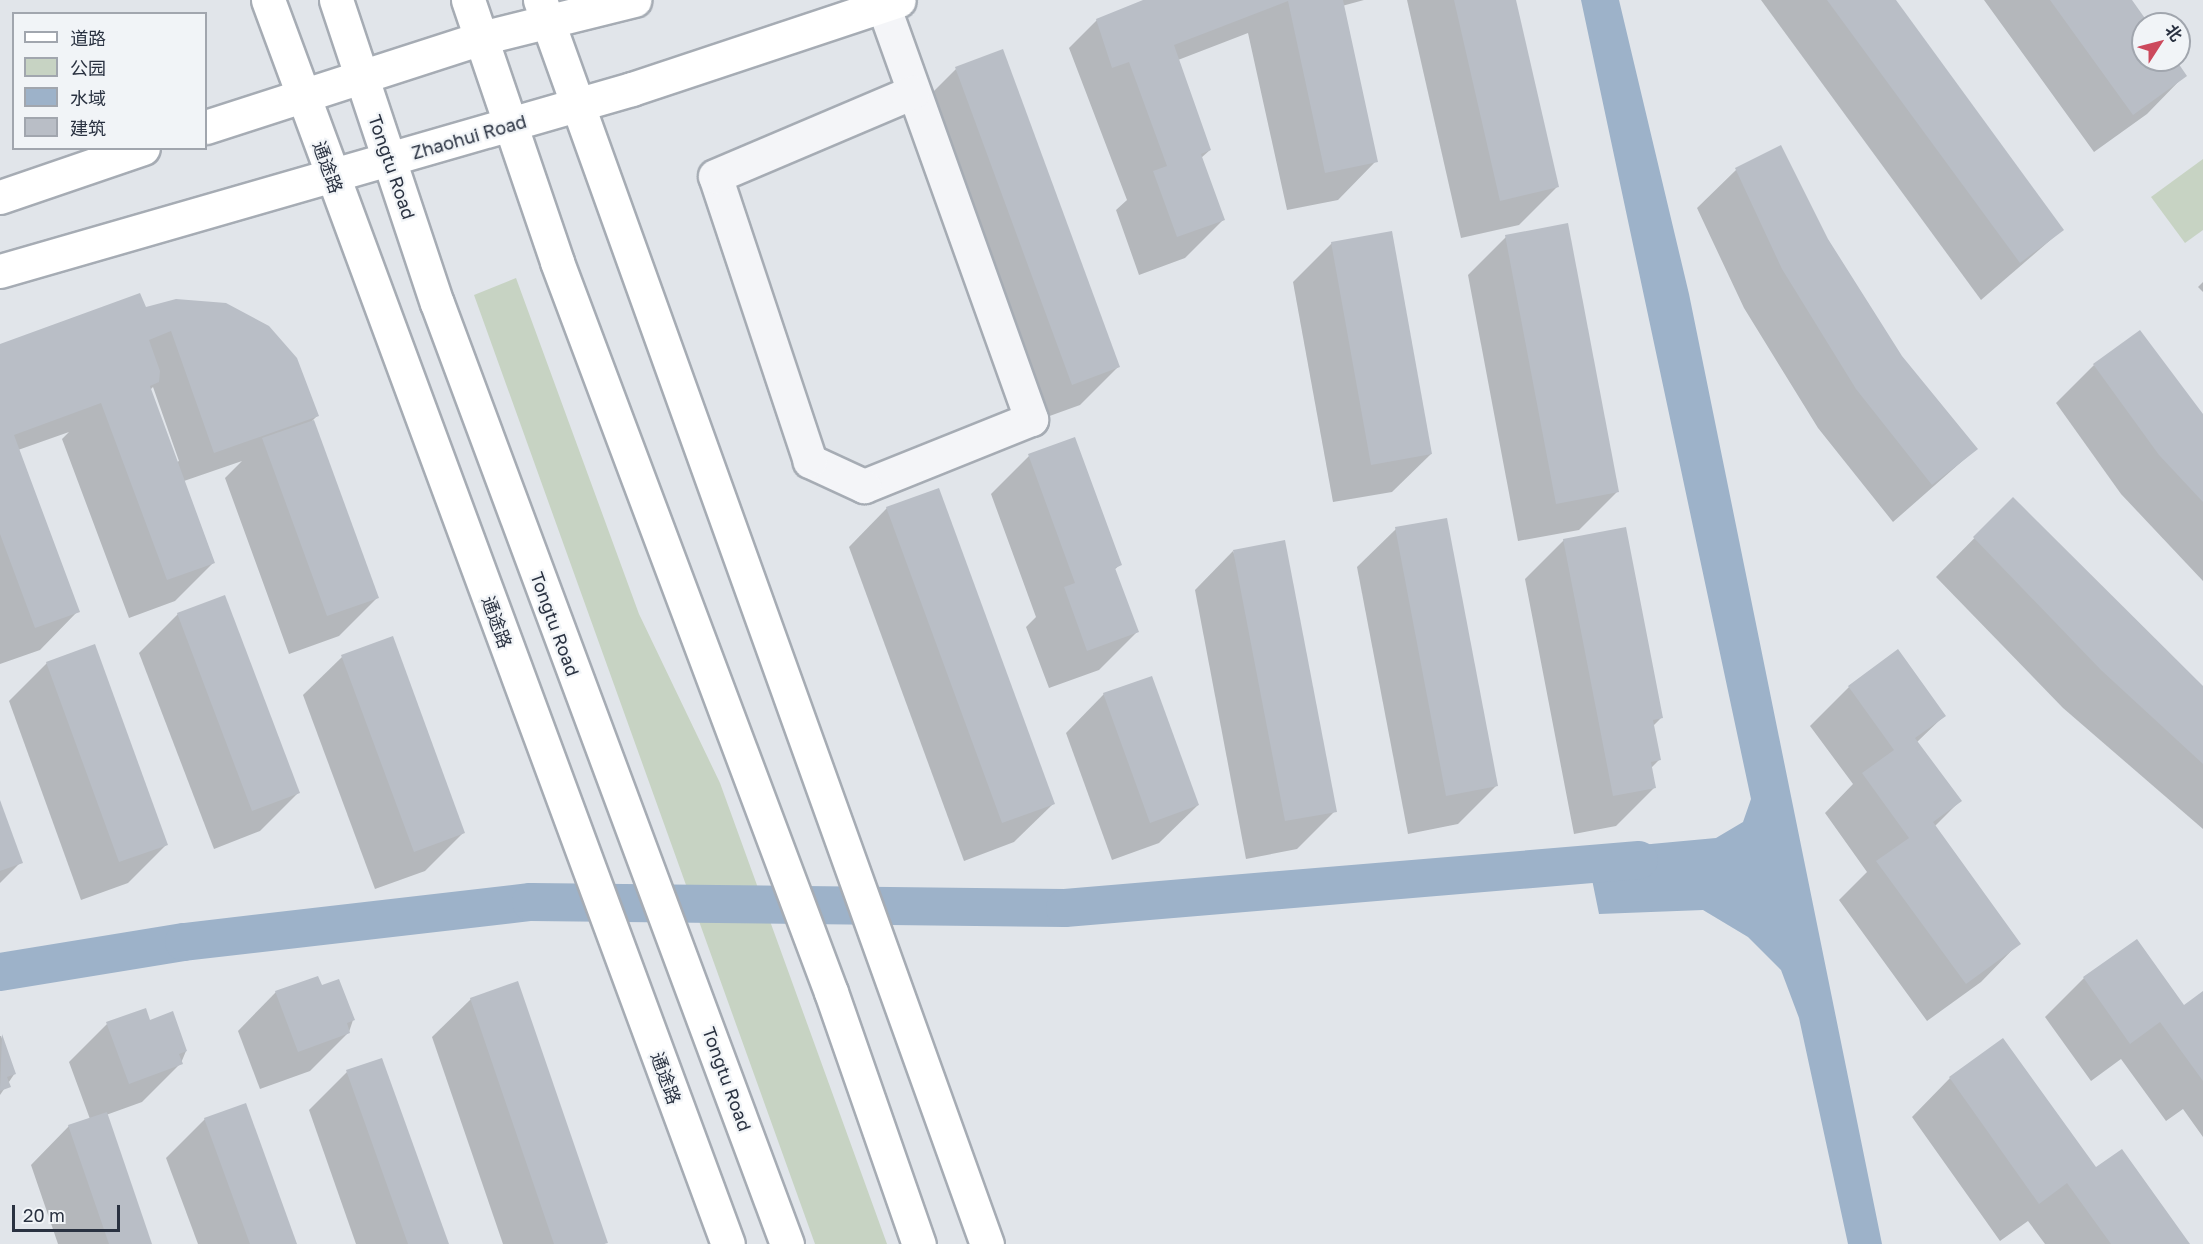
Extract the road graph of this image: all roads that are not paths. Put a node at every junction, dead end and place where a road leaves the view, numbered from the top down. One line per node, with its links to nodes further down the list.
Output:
1 (268, 0): 10 (main road, 通途路)
2 (336, 0): 8 (main road, Tongtu Road)
3 (468, 0): 7 (main road)
4 (634, 0): 6 (main road)
5 (891, 3): 9 (street); 11 (main road, Zhaohui Road)
6 (544, 11): 7 (main road); 11 (main road)
7 (480, 38): 8 (main road); 12 (main road)
8 (361, 75): 10 (main road); 15 (main road, Tongtu Road)
9 (913, 92): 9 (street)
10 (302, 95): 13 (main road); 16 (main road, 通途路)
11 (578, 106): 12 (main road, Zhaohui Road); 22 (main road)
12 (512, 125): 15 (main road, Zhaohui Road); 21 (main road)
13 (207, 127)
14 (137, 150): 17 (main road)
15 (389, 159): 16 (main road, Zhaohui Road); 20 (main road, Tongtu Road)
16 (331, 175): 18 (main road, Zhaohui Road); 19 (main road, 通途路)
17 (0, 197)
18 (0, 271)
19 (728, 1244)
20 (787, 1244)
21 (919, 1244)
22 (987, 1244)

